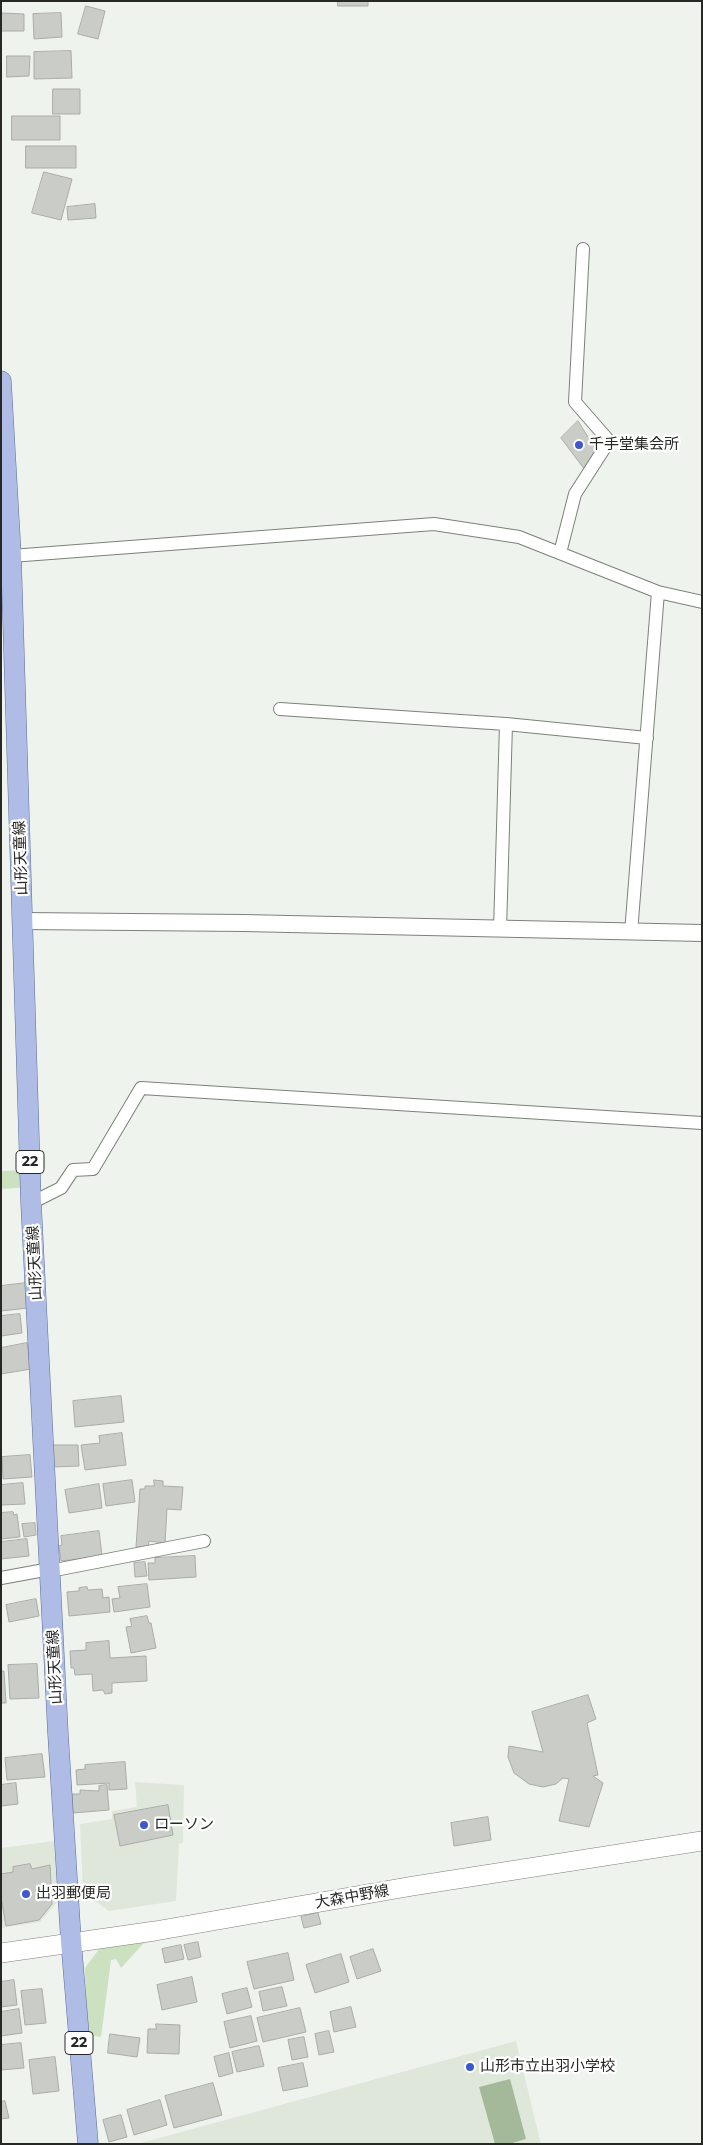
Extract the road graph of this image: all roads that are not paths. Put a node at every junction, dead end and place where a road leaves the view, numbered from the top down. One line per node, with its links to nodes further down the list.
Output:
1 (583, 249): 3 (street)
2 (1, 381): 4 (main road, 山形天童線 / 22)
3 (560, 553): 4 (street); 5 (street)
4 (11, 556): 10 (main road, 山形天童線 / 22)
5 (658, 592): 6 (street); 9 (street)
6 (702, 602)
7 (280, 709): 8 (street)
8 (506, 724): 9 (street); 11 (street)
9 (646, 738): 12 (street)
10 (22, 921): 11 (street); 15 (main road, 山形天童線 / 22)
11 (500, 930): 12 (street)
12 (631, 933): 13 (street)
13 (702, 933)
14 (702, 1123): 15 (street)
15 (32, 1203): 17 (main road, 山形天童線 / 22)
16 (204, 1541): 17 (street)
17 (50, 1570): 18 (street); 20 (main road, 山形天童線 / 22)
18 (1, 1578)
19 (702, 1841): 20 (main road, 大森中野線)
20 (71, 1942): 21 (main road, 大森中野線); 22 (main road, 山形天童線 / 22)
21 (1, 1953)
22 (88, 2144)

